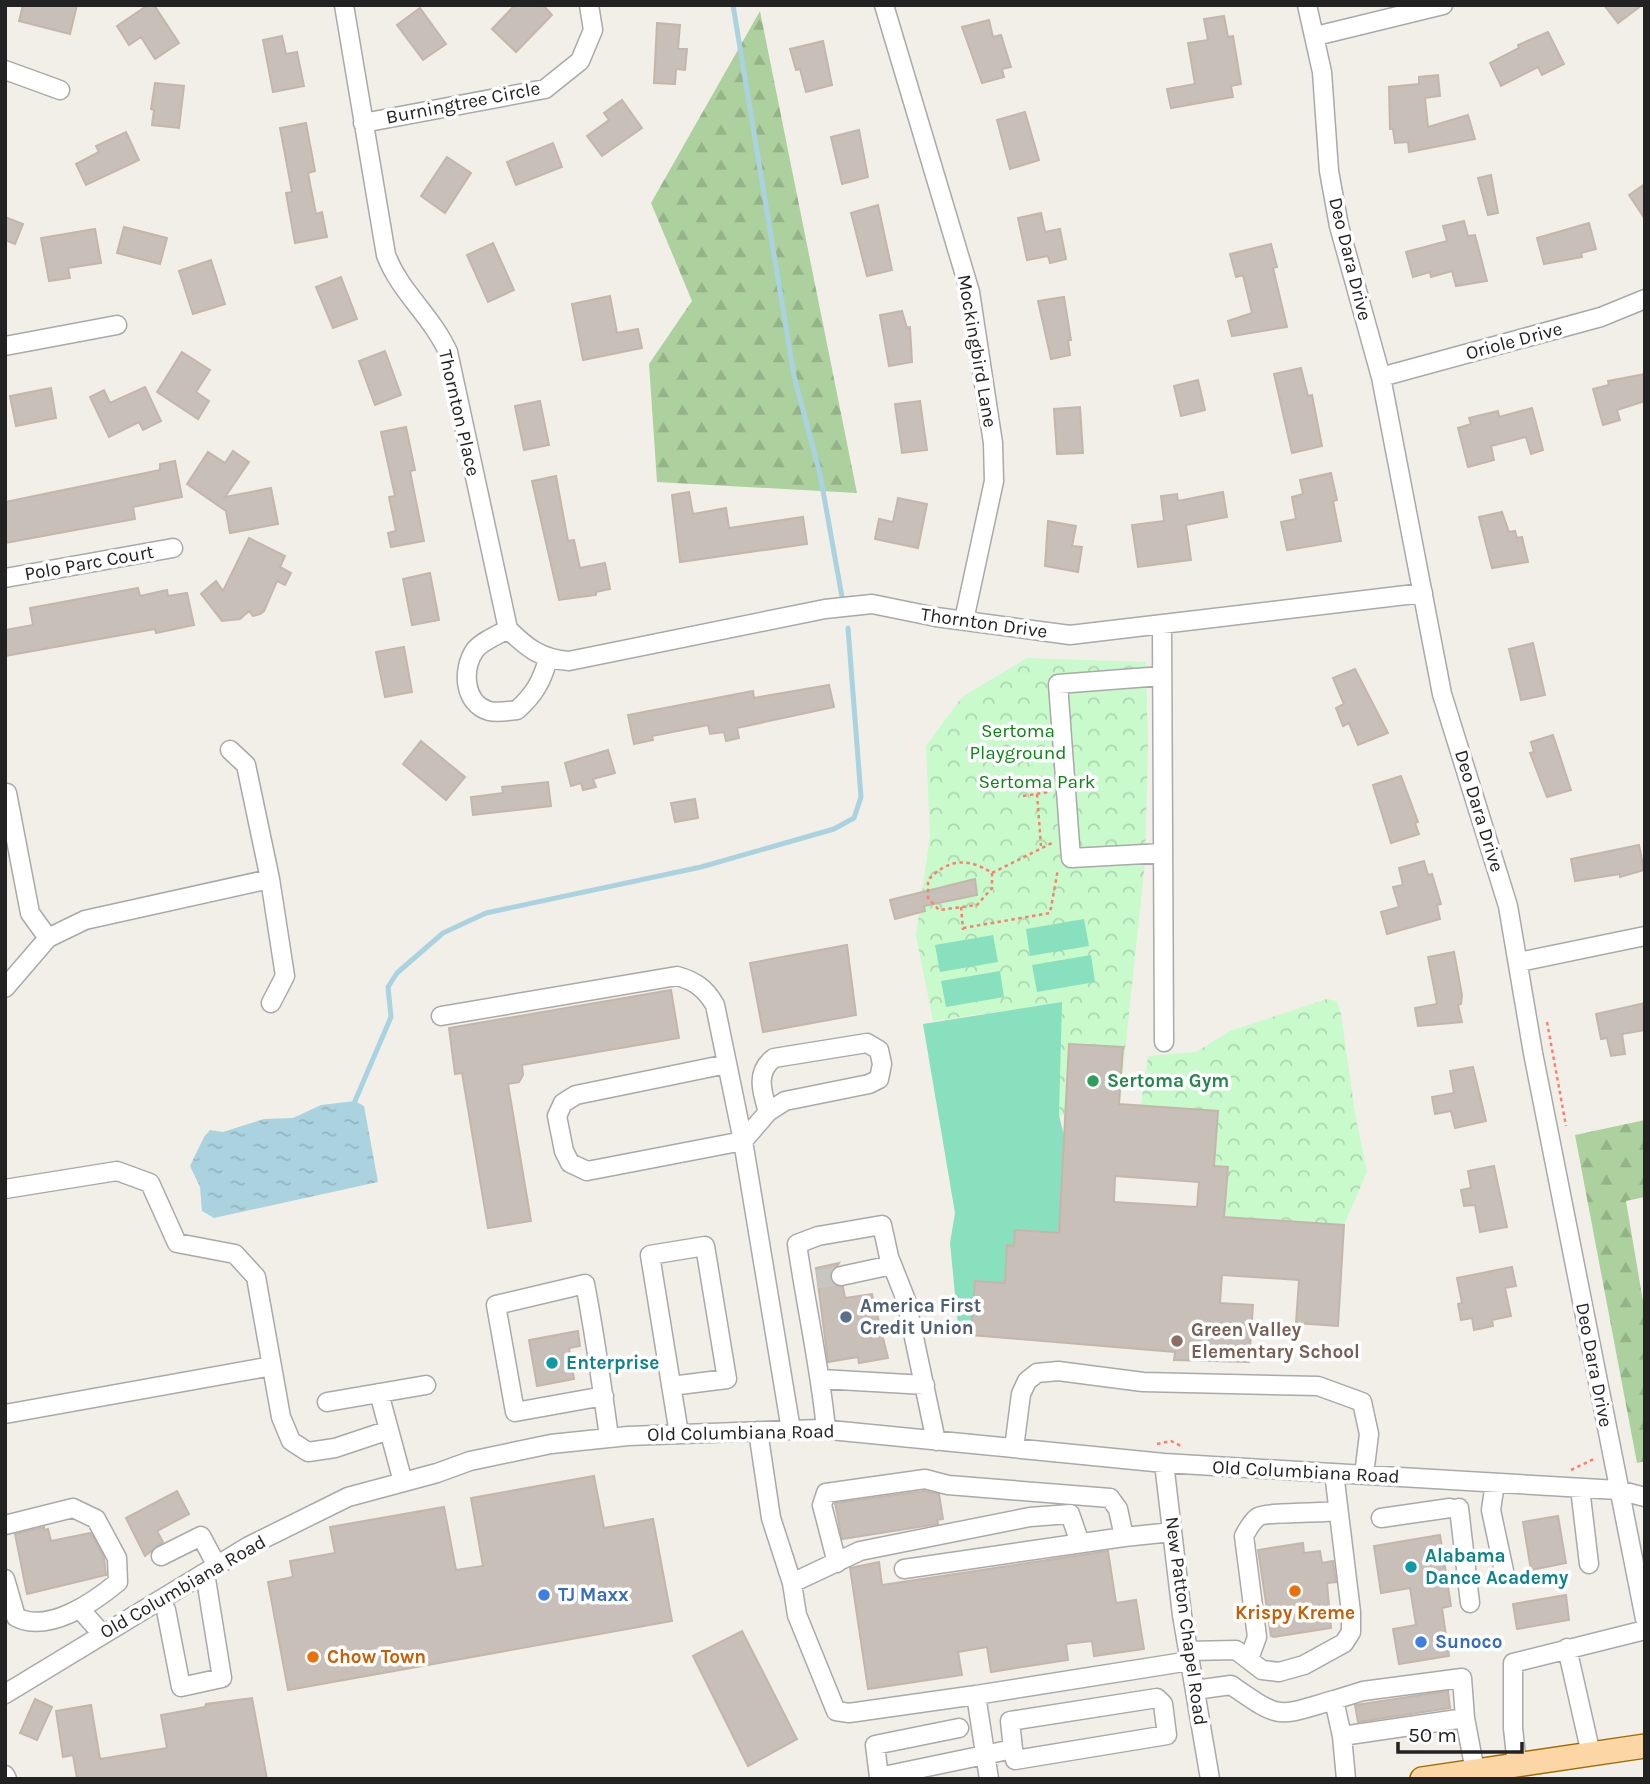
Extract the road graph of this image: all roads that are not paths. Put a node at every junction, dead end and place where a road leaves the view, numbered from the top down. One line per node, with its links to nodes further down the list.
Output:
1 (344, 5): 9 (street, Thornton Place)
2 (589, 5): 9 (street, Burningtree Circle)
3 (884, 5): 17 (street, Mockingbird Lane)
4 (1307, 5): 6 (street, Deo Dara Drive)
5 (1443, 5): 6 (street)
6 (1316, 36): 13 (street, Deo Dara Drive)
7 (5, 70): 8 (street)
8 (60, 90)
9 (363, 123): 19 (street, Thornton Place)
10 (1645, 299): 13 (street, Oriole Drive)
11 (117, 325): 12 (street)
12 (5, 346)
13 (1381, 377): 16 (street, Deo Dara Drive)
14 (173, 548): 15 (street, Polo Parc Court)
15 (5, 578)
16 (1423, 593): 18 (street, Thornton Drive); 28 (street, Deo Dara Drive)
17 (964, 620): 18 (street, Thornton Drive); 20 (street, Thornton Drive)
18 (1162, 627): 21 (street)
19 (508, 629): 20 (street); 20 (street)
20 (548, 659)
21 (1162, 676): 24 (street); 24 (street)
22 (230, 750): 25 (street)
23 (8, 793): 27 (street)
24 (1163, 853): 32 (street)
25 (270, 879): 27 (street); 30 (street)
26 (1645, 936): 28 (street)
27 (48, 938): 29 (street)
28 (1519, 962): 63 (street, Deo Dara Drive)
29 (5, 988)
30 (271, 1003)
31 (440, 1016): 33 (street)
32 (1164, 1042)
33 (727, 1063): 35 (street); 35 (street)
34 (768, 1112): 34 (street); 35 (street)
35 (743, 1141): 50 (street)
36 (5, 1189): 39 (street)
37 (892, 1265): 38 (street); 40 (street); 42 (street)
38 (841, 1276)
39 (272, 1366): 47 (street); 49 (street)
40 (821, 1379): 42 (street); 48 (street)
41 (426, 1385): 44 (street)
42 (925, 1385): 54 (street)
43 (671, 1386): 43 (street); 52 (street)
44 (379, 1393): 46 (street); 49 (street)
45 (604, 1396): 45 (street); 53 (street)
46 (327, 1402)
47 (5, 1414)
48 (826, 1429): 50 (street, Old Columbiana Road); 54 (street, Old Columbiana Road)
49 (389, 1430): 60 (street)
50 (791, 1430): 51 (street, Old Columbiana Road)
51 (758, 1431): 52 (street, Old Columbiana Road); 82 (street)
52 (679, 1434): 53 (street, Old Columbiana Road)
53 (609, 1437): 60 (street, Old Columbiana Road)
54 (936, 1440): 55 (street, Old Columbiana Road)
55 (1014, 1448): 56 (street, Old Columbiana Road); 58 (street)
56 (1164, 1463): 57 (street, Old Columbiana Road); 72 (street, New Patton Chapel Road)
57 (1334, 1473): 58 (street, Old Columbiana Road); 70 (street)
58 (1364, 1475): 59 (street, Old Columbiana Road)
59 (1451, 1480): 61 (street, Old Columbiana Road); 66 (street)
60 (403, 1482): 78 (street, Old Columbiana Road)
61 (1495, 1483): 62 (street, Old Columbiana Road); 67 (street)
62 (1580, 1488): 63 (street, Old Columbiana Road); 77 (street)
63 (1618, 1490): 65 (street, Old Columbiana Road); 86 (street, Deo Dara Drive)
64 (1075, 1496): 68 (street); 73 (street); 76 (street)
65 (1645, 1497)
66 (1454, 1508): 67 (street); 69 (street); 84 (street)
67 (1490, 1510): 80 (street)
68 (1070, 1514): 74 (street); 76 (street)
69 (1381, 1518)
70 (1338, 1519): 91 (street); 91 (street)
71 (5, 1525): 85 (street)
72 (1172, 1532): 73 (street); 90 (street, New Patton Chapel Road)
73 (1124, 1537): 74 (street)
74 (1080, 1543): 79 (street)
75 (161, 1556): 78 (street)
76 (837, 1563): 82 (street)
77 (1589, 1564)
78 (211, 1569): 83 (street, Old Columbiana Road); 83 (street)
79 (904, 1569)
80 (1504, 1571)
81 (5, 1579): 85 (street)
82 (792, 1583): 94 (street)
83 (161, 1602): 88 (street, Old Columbiana Road)
84 (1470, 1603)
85 (80, 1609): 88 (street)
86 (1645, 1619)
87 (1645, 1630): 89 (street)
88 (102, 1634): 93 (street, Old Columbiana Road)
89 (1567, 1648): 103 (street); 105 (street)
90 (1189, 1656): 91 (street); 92 (street, New Patton Chapel Road); 94 (street)
91 (1250, 1661)
92 (1195, 1690): 95 (street); 109 (street, New Patton Chapel Road)
93 (5, 1695)
94 (976, 1695): 102 (street)
95 (1334, 1700): 96 (street); 99 (street)
96 (1465, 1718): 99 (street); 106 (street)
97 (959, 1728): 98 (street)
98 (930, 1734): 104 (street); 104 (street)
99 (1342, 1736): 110 (street)
100 (1645, 1746): 103 (main road)
101 (1013, 1749): 101 (street); 102 (street)
102 (985, 1754): 104 (street); 108 (street)
103 (1591, 1754): 105 (main road)
104 (937, 1764)
105 (1517, 1765): 106 (main road)
106 (1475, 1771): 107 (main road)
107 (1435, 1778)
108 (989, 1779)
109 (1210, 1779)
110 (1346, 1779)

